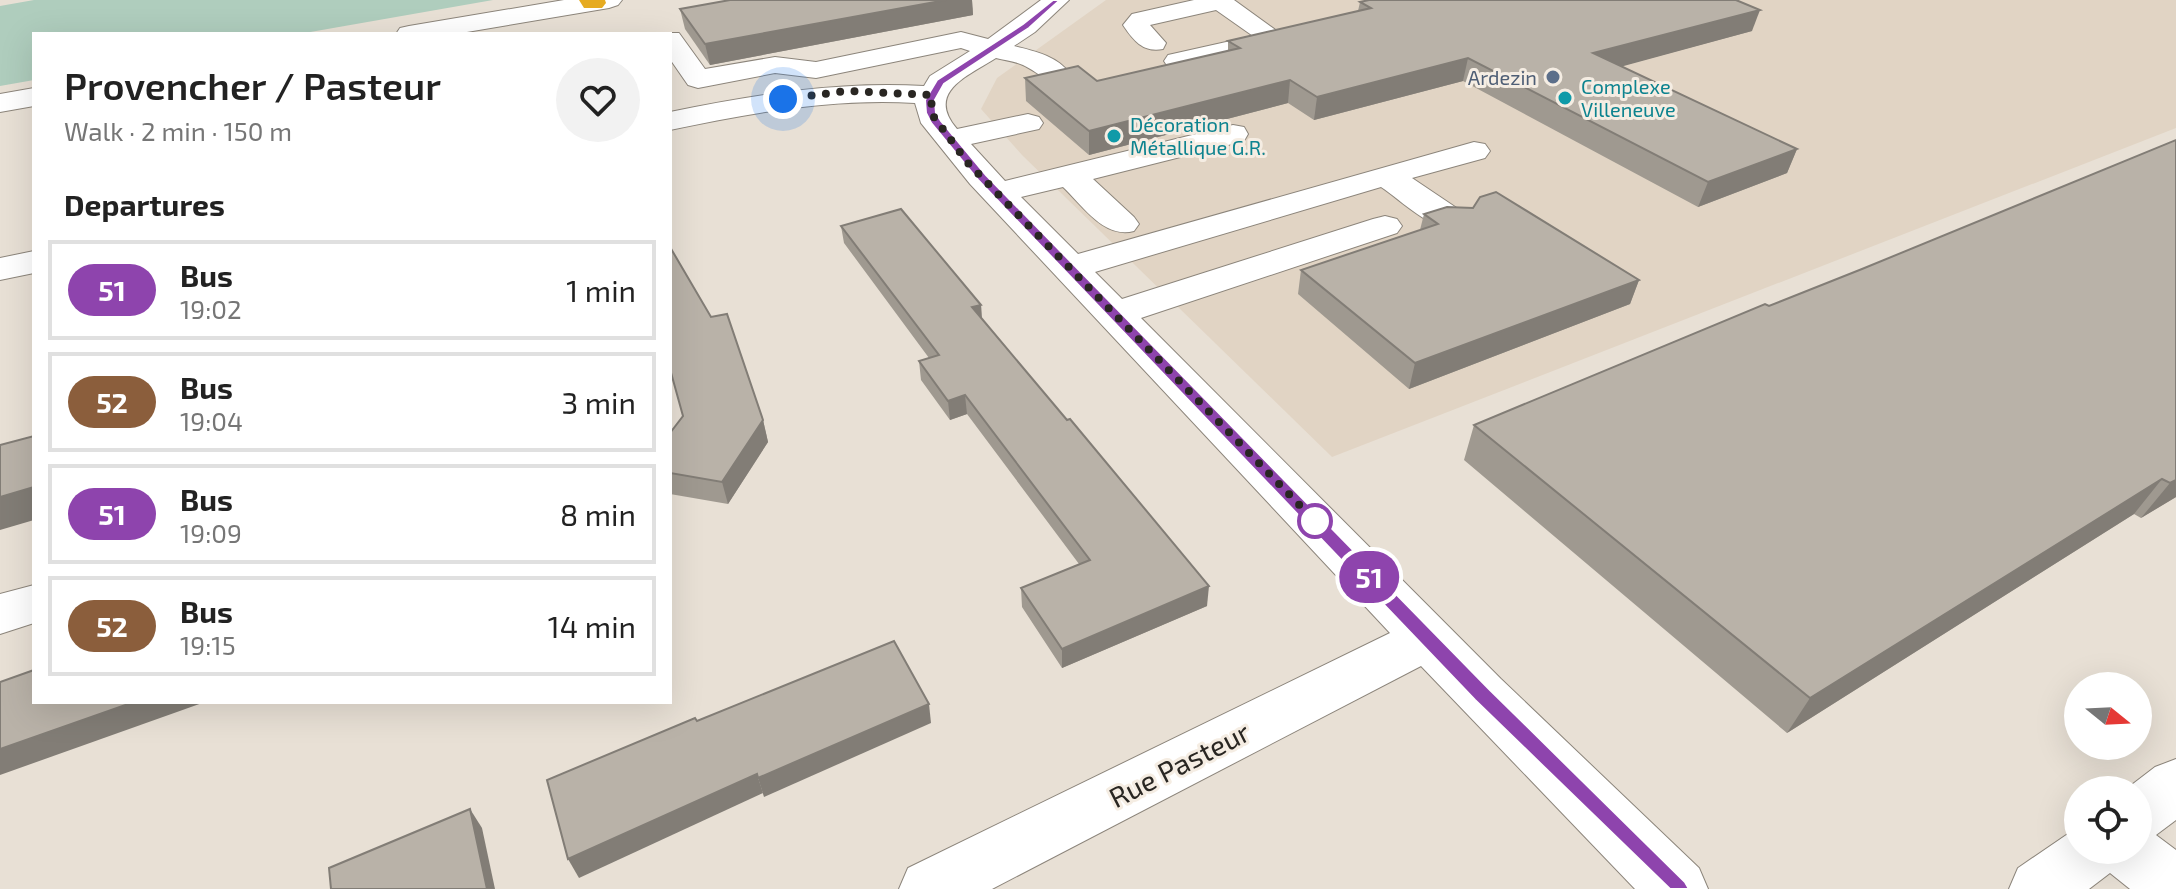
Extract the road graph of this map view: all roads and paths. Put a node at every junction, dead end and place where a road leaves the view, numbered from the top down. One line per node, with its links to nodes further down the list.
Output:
1 (1056, 0): 7 (street)
2 (598, 1): 5 (street)
3 (1220, 1): 6 (street); 8 (street)
4 (674, 30): 10 (street)
5 (420, 32)
6 (1153, 43)
7 (993, 48): 9 (street); 10 (street); 11 (street)
8 (1178, 61)
9 (1056, 74)
10 (842, 79): 11 (street); 14 (street)
11 (932, 95): 17 (street)
12 (32, 97): 13 (street)
13 (0, 103)
14 (672, 121)
15 (1028, 123): 17 (street)
16 (1233, 134): 19 (street)
17 (949, 140): 21 (street)
18 (1474, 151): 20 (street)
19 (1069, 175): 21 (street); 23 (street)
20 (1386, 175): 22 (street); 26 (street)
21 (998, 193): 26 (street)
22 (1455, 222)
23 (1122, 224)
24 (1385, 226): 28 (street)
25 (32, 262): 27 (street)
26 (1070, 268): 28 (street)
27 (0, 269)
28 (1115, 314): 31 (street)
29 (32, 605): 30 (street)
30 (0, 614)
31 (1429, 638): 37 (street, Rue Pasteur); 38 (street)
32 (2176, 785): 33 (street)
33 (2152, 804)
34 (2073, 864): 39 (street)
35 (2146, 864): 36 (street)
36 (2176, 887)
37 (930, 889)
38 (1677, 889)
39 (2040, 889)

